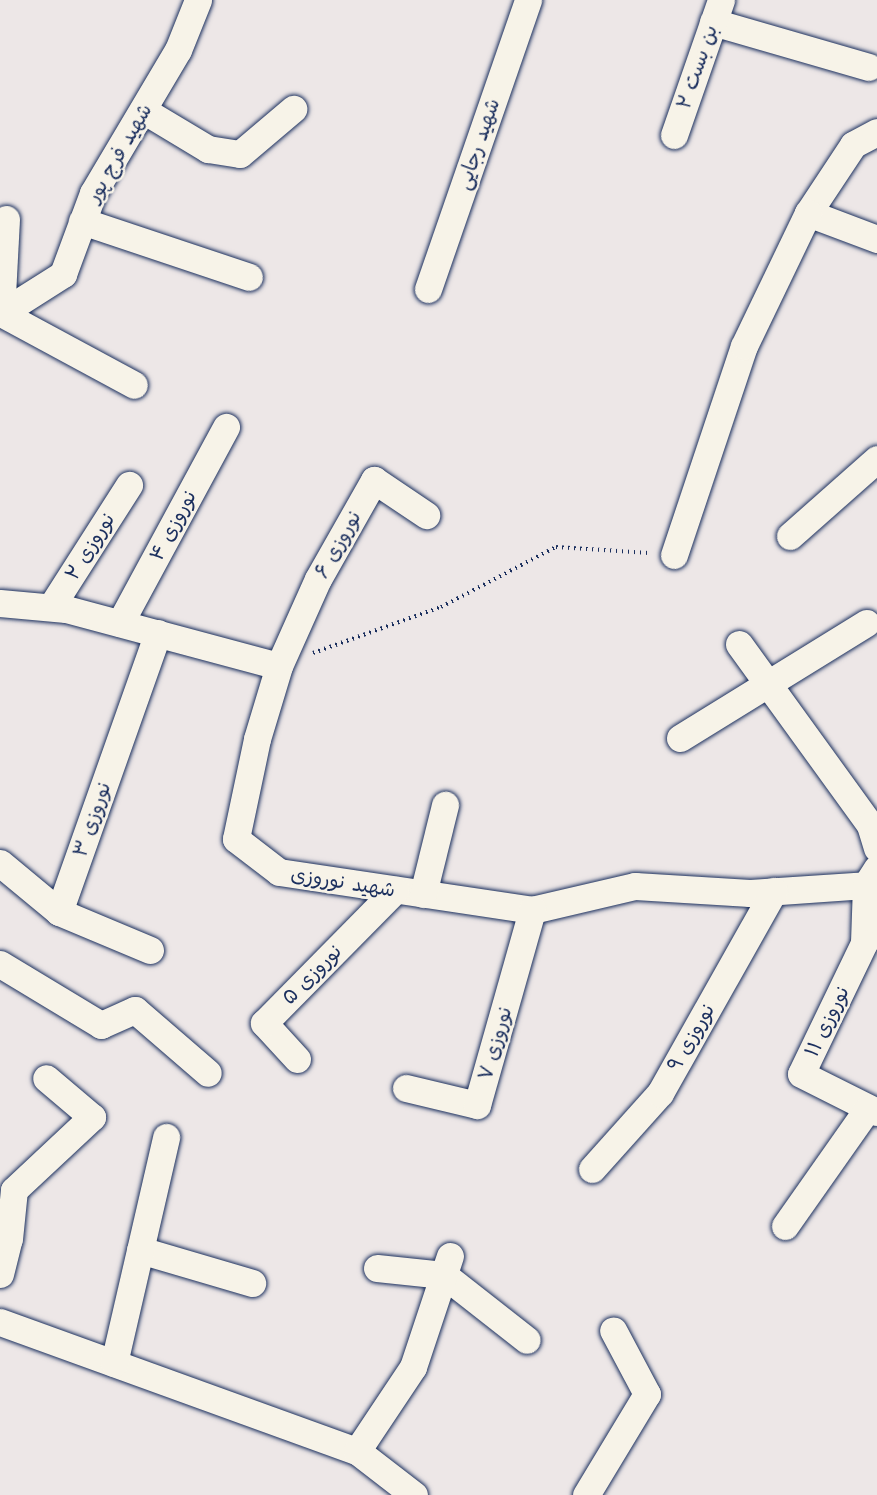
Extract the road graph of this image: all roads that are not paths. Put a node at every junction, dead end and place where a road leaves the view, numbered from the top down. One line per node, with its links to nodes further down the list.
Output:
1 (198, 0): 6 (street, شهید فرج پور)
2 (528, 0): 14 (street, شهید رجایی)
3 (717, 11): 4 (street); 8 (street, بن بست ۲)
4 (869, 67)
5 (293, 109): 6 (street)
6 (142, 110): 11 (street, شهید فرج پور)
7 (877, 132): 9 (street)
8 (674, 135)
9 (808, 213): 12 (street); 22 (street)
10 (6, 219): 15 (street)
11 (82, 221): 13 (street); 15 (street, شهید فرج پور)
12 (877, 239)
13 (249, 277)
14 (428, 289)
15 (1, 314): 16 (street)
16 (134, 385)
17 (226, 427): 25 (street, نوروزی ۴)
18 (877, 459): 21 (street)
19 (129, 484): 24 (street, نوروزی ۲)
20 (426, 515): 29 (street, نوروزی ۶)
21 (790, 536)
22 (674, 555)
23 (0, 603): 24 (street)
24 (51, 608): 25 (street)
25 (120, 623): 27 (street)
26 (866, 623): 30 (street)
27 (158, 633): 29 (street); 40 (street, نوروزی ۳)
28 (739, 644): 30 (street)
29 (279, 666): 36 (street, شهید نوروزی)
30 (768, 685): 31 (street); 33 (street)
31 (680, 738)
32 (445, 805): 38 (street)
33 (877, 848)
34 (0, 863): 40 (street)
35 (871, 877): 37 (street, شهید نوروزی); 47 (street, نوروزی ۱۱)
36 (395, 890): 38 (street, شهید نوروزی); 43 (street, نوروزی ۵)
37 (774, 891): 39 (street, شهید نوروزی); 49 (street, نوروزی ۹)
38 (423, 894): 39 (street, شهید نوروزی)
39 (532, 910): 46 (street, نوروزی ۷)
40 (59, 912): 41 (street)
41 (150, 950)
42 (0, 964): 44 (street)
43 (297, 1059)
44 (208, 1072)
45 (46, 1078): 54 (street)
46 (406, 1088)
47 (872, 1110): 50 (street)
48 (166, 1137): 51 (street)
49 (592, 1169)
50 (785, 1226)
51 (140, 1250): 55 (street); 59 (street)
52 (447, 1266): 53 (street); 58 (street); 60 (street)
53 (377, 1268)
54 (0, 1274)
55 (252, 1283)
56 (0, 1322): 59 (street)
57 (614, 1330): 62 (street)
58 (527, 1340)
59 (114, 1364): 60 (street)
60 (357, 1451): 61 (street)
61 (414, 1495)
62 (586, 1495)

